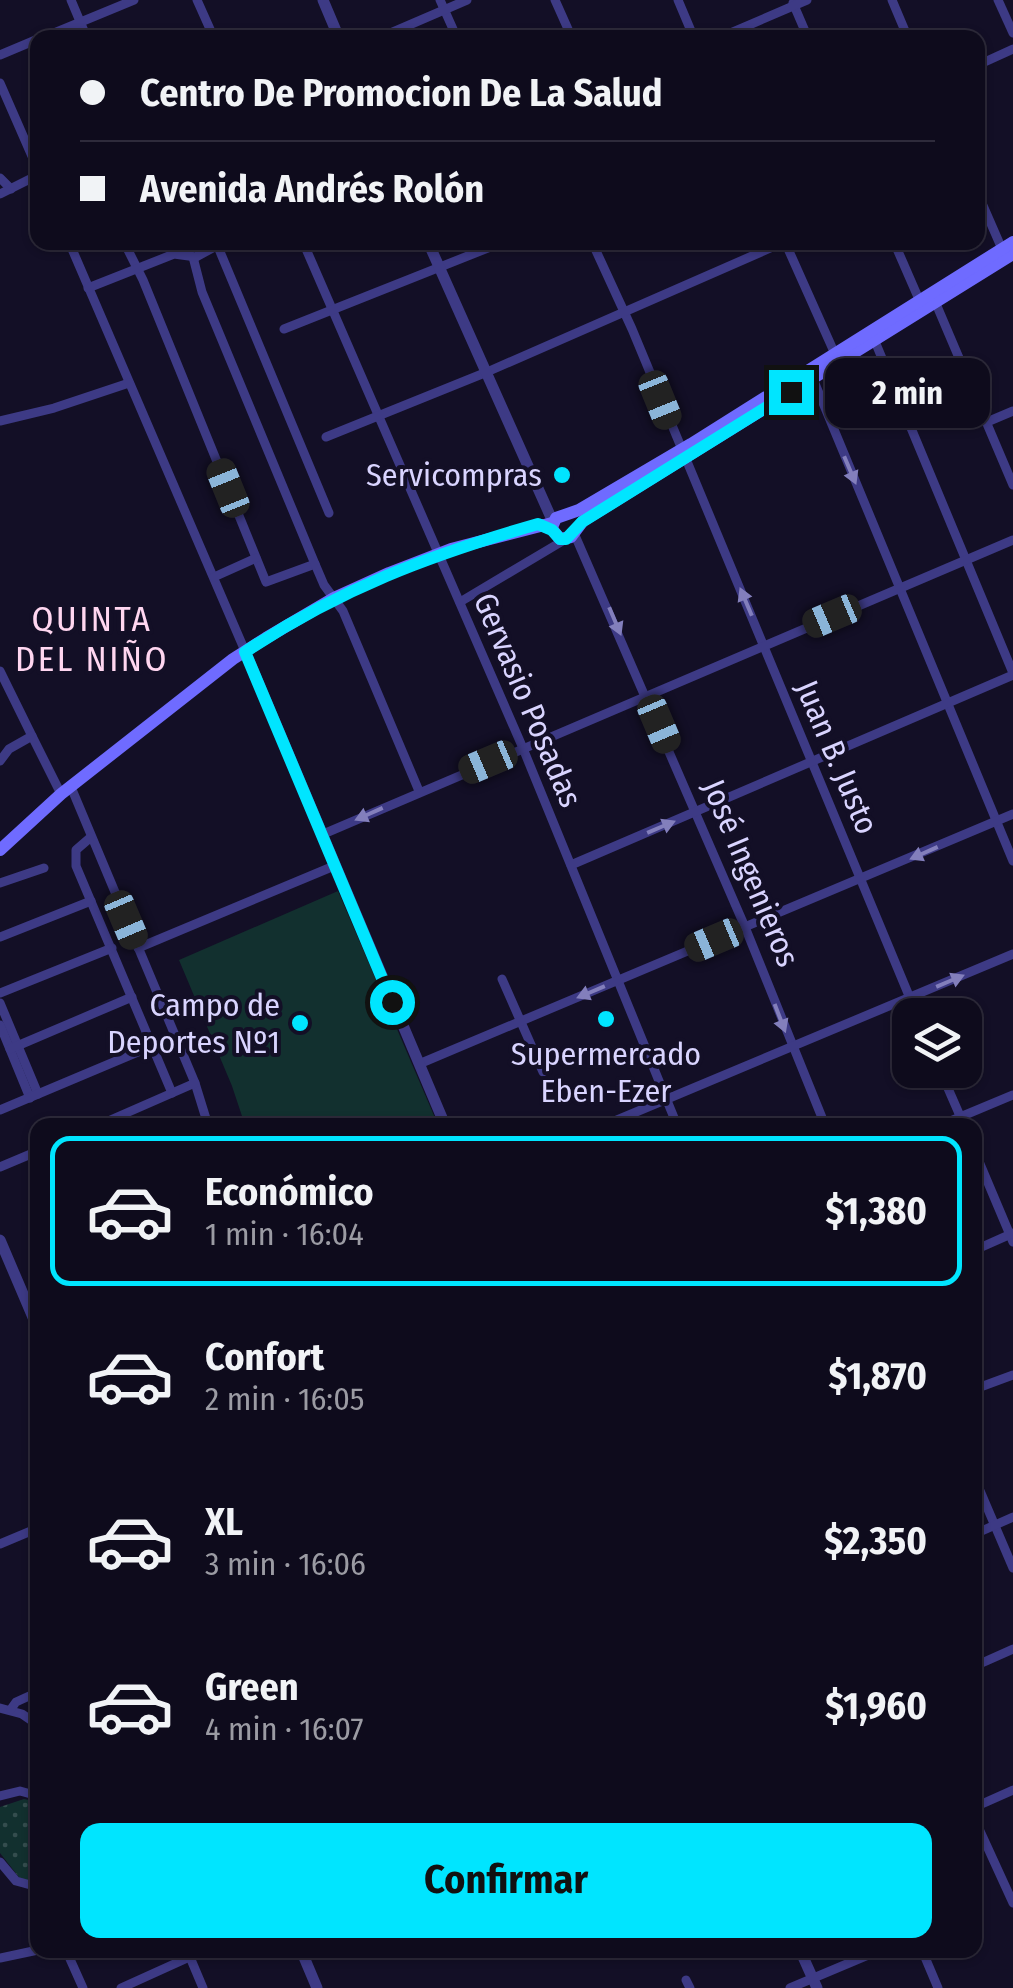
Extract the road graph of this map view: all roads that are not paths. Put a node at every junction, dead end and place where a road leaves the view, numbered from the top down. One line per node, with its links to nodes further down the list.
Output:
1 (70, 0): 13 (street)
2 (134, 0): 13 (street)
3 (198, 0): 16 (street)
4 (322, 0): 17 (street)
5 (467, 0): 12 (street)
6 (555, 0): 20 (street)
7 (678, 0): 21 (street)
8 (807, 0): 11 (street)
9 (892, 0): 24 (street)
10 (998, 0): 25 (street)
11 (793, 3): 22 (street); 23 (street)
12 (442, 5): 18 (street); 19 (street)
13 (80, 22): 14 (street); 15 (street)
14 (60, 30)
15 (84, 30)
16 (211, 30)
17 (335, 30)
18 (394, 30)
19 (453, 30)
20 (568, 30)
21 (691, 30)
22 (735, 30)
23 (805, 30)
24 (905, 30)
25 (1013, 33)
26 (30, 42): 28 (street)
27 (1013, 49): 29 (street)
28 (0, 55)
29 (985, 62)
30 (0, 84): 31 (street)
31 (30, 154)
32 (0, 178): 34 (street)
33 (30, 178): 34 (street)
34 (12, 190): 35 (street)
35 (0, 194)
36 (985, 206): 37 (street)
37 (1009, 248): 55 (main road)
38 (71, 250): 54 (street)
39 (128, 250): 53 (street)
40 (177, 250): 50 (street)
41 (207, 250): 51 (street)
42 (221, 250): 71 (street)
43 (306, 250): 56 (street, Gervasio Posadas)
44 (431, 250): 52 (street)
45 (483, 250): 52 (street)
46 (596, 250): 57 (street, Juan B. Justo)
47 (765, 250): 57 (street)
48 (788, 250): 60 (street)
49 (898, 250): 55 (street)
50 (179, 254): 51 (street); 53 (street)
51 (192, 257): 78 (street)
52 (439, 268): 56 (street); 61 (street)
53 (137, 269): 54 (street); 76 (street)
54 (88, 288): 63 (street)
55 (928, 303): 59 (main road); 67 (street)
56 (332, 309): 58 (street); 65 (street, Gervasio Posadas)
57 (624, 311): 61 (street); 69 (street, Juan B. Justo)
58 (284, 328)
59 (873, 336): 60 (main road); 62 (main road); 77 (street)
60 (834, 354): 62 (main road)
61 (486, 372): 65 (street); 72 (street)
62 (811, 375): 69 (main road); 80 (street, one-way to 80)
63 (130, 383): 66 (street); 79 (street)
64 (1013, 411): 67 (street)
65 (378, 415): 68 (street); 75 (street, Gervasio Posadas)
66 (0, 421)
67 (987, 422): 70 (street)
68 (326, 437)
69 (682, 454): 72 (main road); 73 (main road); 83 (street, Juan B. Justo, one-way to 69)
70 (1013, 485)
71 (329, 513)
72 (552, 523): 73 (main road); 73 (main road); 75 (main road)
73 (572, 533): 82 (street); 87 (street, José Ingenieros, one-way to 87)
74 (1013, 540): 77 (street)
75 (438, 553): 81 (main road); 82 (street, Gervasio Posadas)
76 (256, 558): 78 (street); 79 (street)
77 (966, 560): 80 (street); 86 (street)
78 (315, 564): 81 (street)
79 (214, 577): 84 (street)
80 (900, 588): 83 (street); 88 (street)
81 (334, 598): 84 (main road); 94 (street)
82 (460, 602): 90 (street, Gervasio Posadas)
83 (764, 644): 87 (street); 92 (street, Juan B. Justo)
84 (245, 652): 93 (main road); 98 (street)
85 (0, 671): 89 (street)
86 (1013, 674): 88 (street)
87 (646, 696): 90 (street); 95 (street, José Ingenieros)
88 (947, 704): 92 (street); 97 (street)
89 (32, 736): 91 (street); 93 (street)
90 (523, 748): 94 (street); 102 (street, Gervasio Posadas)
91 (0, 761)
92 (812, 762): 95 (street); 105 (street, Juan B. Justo)
93 (66, 790): 99 (street); 100 (main road)
94 (419, 791): 98 (street, one-way to 98)
95 (696, 812): 102 (street, one-way to 95); 108 (street, José Ingenieros)
96 (1013, 814): 97 (street)
97 (996, 821): 101 (street); 105 (street, one-way to 105)
98 (321, 835): 103 (street)
99 (91, 836): 107 (street); 111 (street)
100 (0, 850)
101 (1013, 861)
102 (571, 865): 114 (street, Gervasio Posadas)
103 (334, 866): 111 (street); 124 (street)
104 (44, 868): 106 (street)
105 (862, 880): 108 (street); 117 (street, Juan B. Justo)
106 (0, 883)
107 (91, 901): 109 (street); 110 (street)
108 (745, 927): 114 (street); 123 (street, José Ingenieros, one-way to 123)
109 (0, 937)
110 (112, 948): 115 (street); 116 (street)
111 (138, 948): 126 (street)
112 (1013, 954): 117 (street, one-way to 112)
113 (502, 979): 119 (street)
114 (619, 980): 119 (street, one-way to 119); 131 (street, Gervasio Posadas)
115 (0, 994)
116 (132, 997): 121 (street); 122 (street)
117 (910, 997): 123 (street)
118 (0, 1003): 122 (street)
119 (521, 1022): 124 (street); 125 (street)
120 (0, 1025): 122 (street)
121 (152, 1046): 128 (street); 130 (street)
122 (14, 1047): 130 (street)
123 (792, 1047): 131 (street); 138 (street, José Ingenieros)
124 (419, 1064): 135 (street)
125 (543, 1072)
126 (196, 1084): 128 (street); 134 (street)
127 (948, 1088): 139 (street)
128 (172, 1094): 133 (street)
129 (1013, 1094): 140 (street)
130 (34, 1096): 132 (street)
131 (666, 1099): 136 (street); 137 (street, Gervasio Posadas)
132 (0, 1110)
133 (115, 1118)
134 (206, 1118)
135 (442, 1118)
136 (622, 1118)
137 (674, 1118)
138 (821, 1118)
139 (961, 1118)
140 (968, 1118)
141 (30, 1154): 142 (street)
142 (0, 1167)
143 (982, 1168): 144 (street)
144 (1012, 1237): 146 (street)
145 (0, 1240): 147 (street)
146 (982, 1248)
147 (30, 1309)
148 (1013, 1375): 149 (street)
149 (982, 1386)
150 (982, 1494): 152 (street)
151 (1013, 1518): 152 (street)
152 (995, 1525): 154 (street); 156 (street)
153 (30, 1531): 155 (street)
154 (982, 1531)
155 (0, 1544)
156 (1013, 1568)
157 (1013, 1649): 158 (street)
158 (982, 1663)
159 (30, 1696): 160 (street)
160 (6, 1709): 161 (street)
161 (30, 1721)
162 (1013, 1790): 165 (street)
163 (30, 1794): 164 (street)
164 (0, 1796)
165 (982, 1804)
166 (982, 1835): 169 (street)
167 (0, 1862): 168 (street)
168 (30, 1885)
169 (1013, 1903)
170 (30, 1952): 171 (street)
171 (0, 1958)
172 (70, 1958): 180 (street)
173 (179, 1958): 181 (street)
174 (190, 1958): 182 (street)
175 (304, 1958): 183 (street)
176 (804, 1958): 179 (street)
177 (865, 1958): 179 (street)
178 (925, 1958): 185 (street)
179 (815, 1984): 184 (street)
180 (83, 1988)
181 (122, 1988)
182 (202, 1988)
183 (317, 1988)
184 (790, 1988)
185 (938, 1988)

